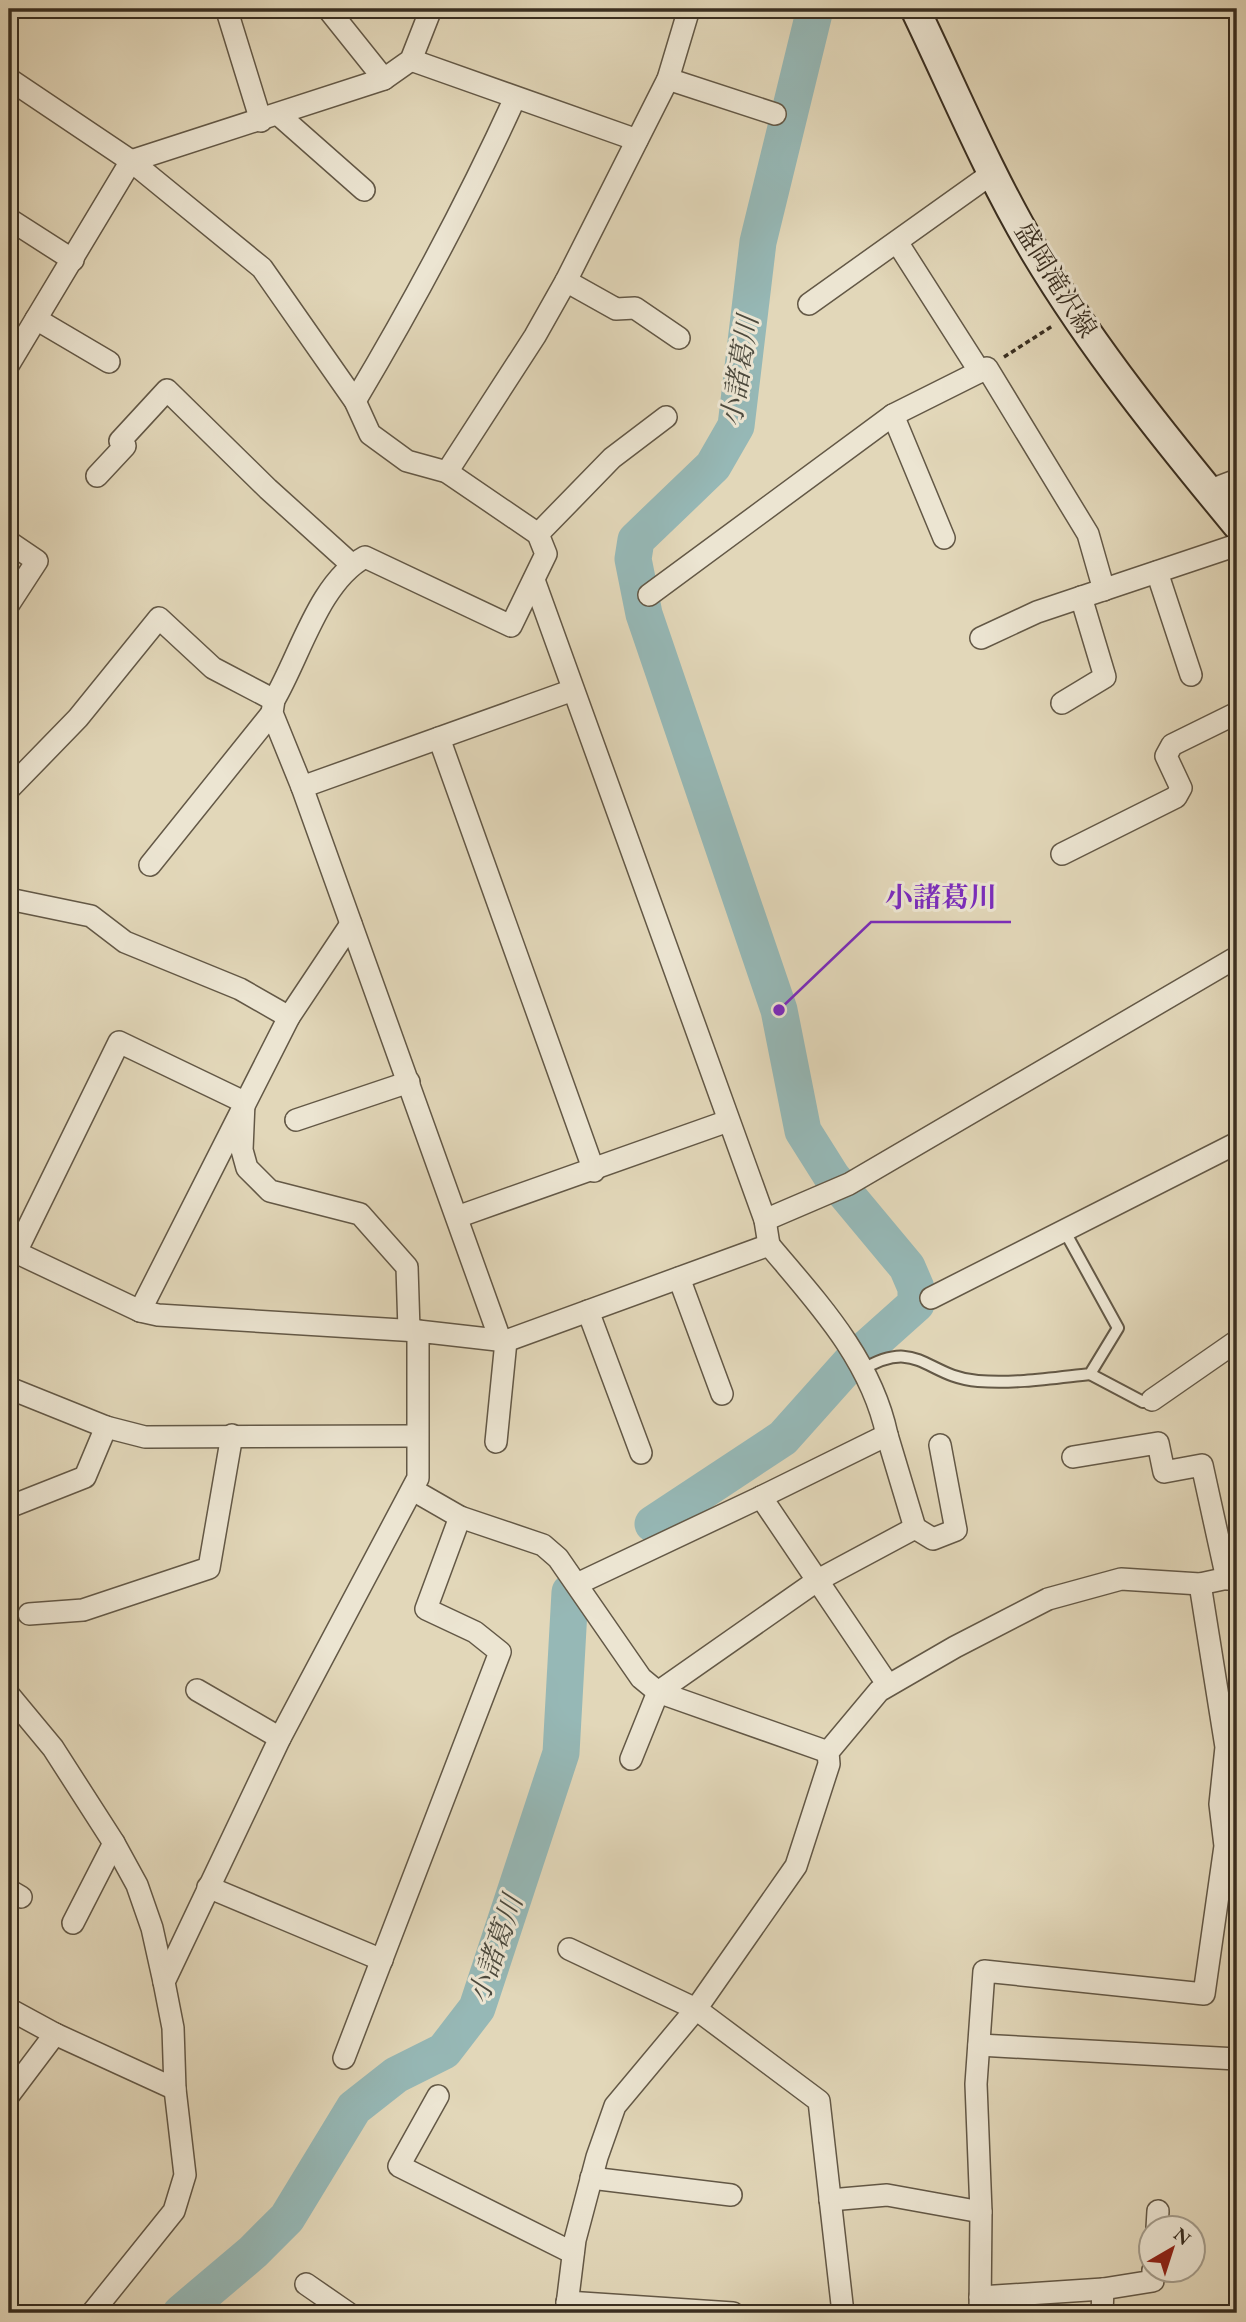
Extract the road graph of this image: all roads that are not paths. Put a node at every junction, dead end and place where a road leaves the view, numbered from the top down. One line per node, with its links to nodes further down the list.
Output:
1 (328, 9): 8 (street)
2 (431, 9): 6 (street)
3 (689, 9): 9 (street)
4 (915, 9): 15 (main road, 盛岡滝沢線)
5 (227, 11): 12 (street)
6 (411, 60): 8 (street); 10 (street)
7 (9, 79): 14 (street)
8 (384, 79): 12 (street)
9 (668, 79): 11 (street); 13 (street)
10 (515, 98): 13 (street); 27 (street)
11 (775, 114)
12 (270, 118): 14 (street); 16 (street)
13 (637, 140): 20 (street)
14 (131, 161): 19 (street); 27 (street)
15 (994, 172): 18 (street); 33 (main road, 盛岡滝沢線)
16 (364, 190)
17 (9, 219): 19 (street)
18 (897, 242): 21 (street); 26 (street)
19 (73, 260): 22 (street)
20 (566, 281): 23 (street); 30 (street)
21 (809, 304)
22 (36, 320): 24 (street); 25 (street)
23 (679, 338)
24 (108, 362)
25 (9, 364)
26 (983, 370): 28 (street); 42 (street)
27 (355, 401): 30 (street)
28 (893, 415): 36 (street); 43 (street)
29 (666, 417): 35 (street)
30 (447, 472): 35 (street)
31 (97, 476): 39 (street)
32 (1237, 480): 33 (street)
33 (1209, 491): 34 (main road, 盛岡滝沢線)
34 (1237, 525)
35 (538, 534): 41 (street)
36 (944, 538)
37 (9, 542): 45 (street)
38 (1237, 545): 40 (street)
39 (351, 564): 41 (street); 50 (street)
40 (1157, 572): 42 (street); 47 (street)
41 (534, 580): 48 (street)
42 (1104, 590): 44 (street)
43 (649, 595)
44 (1081, 597): 46 (street); 49 (street)
45 (9, 604)
46 (981, 638)
47 (1191, 675)
48 (573, 690): 52 (street); 64 (street)
49 (1062, 703)
50 (273, 706): 53 (street); 54 (street); 56 (street)
51 (1237, 713): 55 (street)
52 (439, 738): 53 (street); 66 (street)
53 (302, 787): 58 (street)
54 (9, 789)
55 (1062, 855)
56 (150, 865)
57 (9, 899): 60 (street)
58 (351, 924): 60 (street); 61 (street)
59 (1237, 957): 68 (street)
60 (289, 1017): 62 (street)
61 (409, 1082): 63 (street); 67 (street)
62 (244, 1102): 71 (street); 74 (street); 76 (street)
63 (296, 1119)
64 (728, 1122): 66 (street); 68 (street)
65 (1237, 1143): 69 (street)
66 (594, 1171): 67 (street)
67 (457, 1217): 77 (street)
68 (765, 1220): 70 (street)
69 (1065, 1230): 73 (street); 80 (lane)
70 (769, 1244): 72 (street); 79 (street)
71 (12, 1251): 74 (street)
72 (679, 1278): 75 (street); 82 (street)
73 (931, 1298)
74 (140, 1311): 76 (street)
75 (588, 1311): 77 (street); 90 (street)
76 (413, 1331): 77 (street); 87 (street)
77 (503, 1340): 88 (street)
78 (1237, 1341): 83 (street)
79 (859, 1364): 80 (lane); 86 (street)
80 (1090, 1374): 83 (lane)
81 (9, 1388): 84 (street)
82 (722, 1394)
83 (1152, 1400)
84 (106, 1427): 85 (street); 94 (street)
85 (232, 1435): 87 (street); 101 (street)
86 (887, 1435): 93 (street); 96 (street)
87 (416, 1436): 92 (street)
88 (496, 1442)
89 (940, 1445): 96 (street)
90 (641, 1453)
91 (1073, 1457): 97 (street)
92 (413, 1490): 95 (street); 106 (street)
93 (761, 1497): 98 (street); 99 (street)
94 (9, 1507)
95 (460, 1517): 99 (street); 114 (street)
96 (915, 1528): 98 (street)
97 (1232, 1577): 100 (street)
98 (818, 1580): 102 (street); 104 (street)
99 (577, 1584): 104 (street)
100 (1200, 1584): 102 (street); 109 (street)
101 (29, 1615)
102 (888, 1685): 107 (street)
103 (197, 1690): 106 (street)
104 (657, 1692): 107 (street); 108 (street)
105 (9, 1695): 110 (street)
106 (280, 1738): 111 (street)
107 (828, 1752): 117 (street)
108 (631, 1759)
109 (1230, 1824): 119 (street)
110 (114, 1843): 112 (street); 115 (street)
111 (208, 1887): 114 (street); 115 (street)
112 (73, 1923)
113 (569, 1949): 117 (street)
114 (382, 1961): 120 (street)
115 (164, 1982): 122 (street)
116 (9, 2009): 118 (street)
117 (696, 2009): 125 (street); 127 (street)
118 (55, 2034): 122 (street); 123 (street)
119 (979, 2045): 121 (street); 128 (street)
120 (344, 2058)
121 (1237, 2059)
122 (175, 2089): 135 (street)
123 (9, 2095)
124 (438, 2096): 129 (street)
125 (591, 2178): 126 (street); 129 (street)
126 (731, 2195)
127 (830, 2200): 128 (street); 138 (street)
128 (981, 2212): 133 (street)
129 (573, 2253): 134 (street)
130 (1138, 2283): 132 (street)
131 (306, 2284): 136 (street)
132 (1103, 2289): 133 (street); 139 (street)
133 (980, 2305)
134 (567, 2308): 137 (street)
135 (92, 2313)
136 (348, 2313)
137 (733, 2313)
138 (843, 2313)
139 (1102, 2313)

